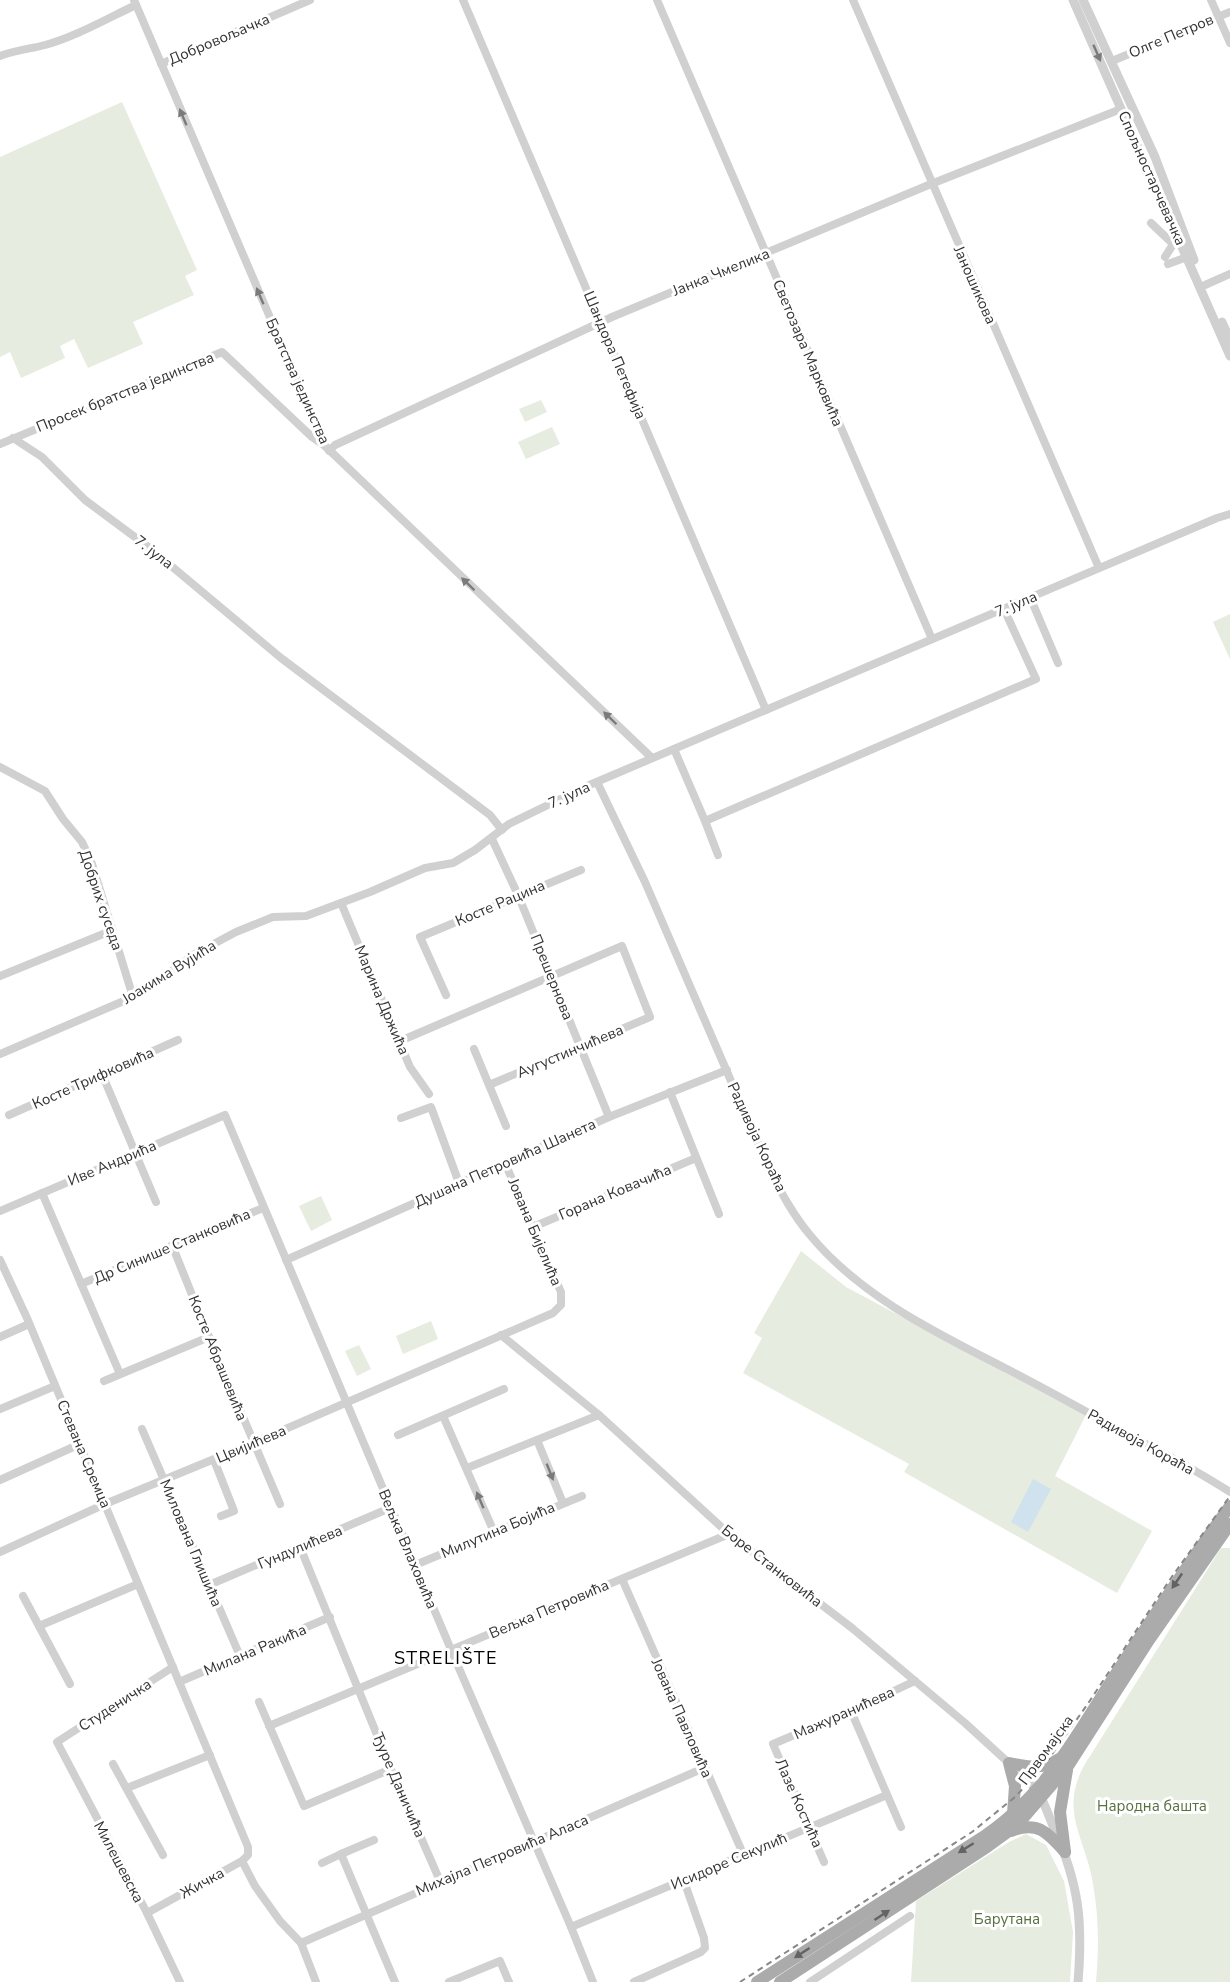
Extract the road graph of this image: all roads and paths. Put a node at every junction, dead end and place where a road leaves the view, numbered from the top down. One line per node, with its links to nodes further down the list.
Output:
1 (310, 0): 14 (street, Добровољачка)
2 (463, 0): 23 (street, Шандора Петефија)
3 (657, 0): 19 (street, Светозара Марковића)
4 (853, 0): 16 (street, Јаношикова)
5 (1073, 0): 15 (street, Спољностарчевачка, one-way to 15)
6 (1083, 0): 13 (street, Спољностарчевачка)
7 (1211, 0): 10 (street)
8 (135, 3): 12 (street); 14 (street, Братства јединства)
9 (1230, 12): 10 (street, Олге Петров)
10 (1218, 17): 11 (street); 13 (street, Олге Петров)
11 (1230, 43)
12 (0, 56)
13 (1112, 61): 22 (street, Спољностарчевачка)
14 (161, 64): 28 (street, Братства јединства, one-way to 14)
15 (1121, 109): 16 (street, Јанка Чмелика); 18 (street, Спољностарчевачка)
16 (931, 184): 19 (street, Јанка Чмелика); 32 (street, Јаношикова)
17 (1150, 223): 18 (street)
18 (1177, 242): 20 (street, Спољностарчевачка); 20 (street)
19 (765, 254): 23 (street, Јанка Чмелика); 35 (street, Светозара Марковића)
20 (1187, 257): 25 (street, Спољностарчевачка)
21 (1230, 274): 22 (street)
22 (1205, 285): 24 (street, Спољностарчевачка)
23 (601, 322): 28 (street, Јанка Чмелика); 37 (street, Шандора Петефија)
24 (1230, 340)
25 (1230, 356)
26 (13, 438): 27 (street, Просек братства јединства); 28 (street, Просек братства јединства); 43 (street, 7. јула)
27 (0, 444)
28 (327, 449): 39 (street, Братства јединства, one-way to 28)
29 (1230, 509): 31 (street, 7. јула)
30 (1230, 514): 31 (street, 7. јула)
31 (1216, 518): 32 (street, 7. јула)
32 (1100, 568): 33 (street, 7. јула)
33 (1030, 597): 34 (street, 7. јула); 36 (street)
34 (1004, 609): 35 (street, 7. јула); 42 (street)
35 (932, 639): 37 (street, 7. јула)
36 (1058, 663)
37 (766, 710): 38 (street, 7. јула)
38 (674, 749): 39 (street, 7. јула); 42 (street)
39 (652, 759): 41 (street, 7. јула)
40 (0, 767): 49 (street, Добрих суседа)
41 (597, 782): 43 (street, 7. јула); 59 (street, Радивоја Кораћа)
42 (705, 821): 45 (street)
43 (502, 830): 44 (street, Јоакима Вујића)
44 (492, 839): 47 (street, Прешернова); 48 (street, Јоакима Вујића)
45 (718, 855)
46 (581, 870): 47 (street, Косте Рацина)
47 (518, 895): 51 (street, Прешернова); 52 (street, Косте Рацина)
48 (341, 903): 53 (street, Јоакима Вујића); 55 (street, Марина Држића)
49 (113, 930): 50 (street); 53 (street, Добрих суседа)
50 (0, 976)
51 (552, 977): 55 (street); 56 (street, Прешернова); 56 (street, Аугустинчићева)
52 (446, 995)
53 (133, 997): 58 (street, Јоакима Вујића)
54 (178, 1040): 60 (street, Косте Трифковића)
55 (400, 1041): 63 (street, Марина Држића)
56 (580, 1046): 61 (street, Аугустинчићева); 66 (street, Прешернова)
57 (474, 1049): 61 (street)
58 (0, 1054)
59 (727, 1070): 62 (street, Душана Петровића Шанета); 104 (street, Радивоја Кораћа)
60 (102, 1074): 64 (street, Косте Трифковића); 69 (street)
61 (489, 1085): 68 (street)
62 (670, 1092): 66 (street, Душана Петровића Шанета); 70 (street)
63 (429, 1094)
64 (9, 1115)
65 (225, 1115): 69 (street, Иве Андрића); 75 (street, Вељка Влаховића)
66 (609, 1117): 71 (street, Душана Петровића Шанета)
67 (401, 1118): 72 (street)
68 (506, 1126)
69 (135, 1153): 73 (street, Иве Андрића); 74 (street)
70 (696, 1158): 77 (street); 78 (street, Горана Ковачића)
71 (505, 1163): 72 (street, Душана Петровића Шанета); 78 (street, Јована Бијелића)
72 (459, 1183): 81 (street, Душана Петровића Шанета)
73 (42, 1193): 76 (street, Иве Андрића); 82 (street)
74 (156, 1202)
75 (263, 1208): 79 (street, Др Синише Станковића); 81 (street, Вељка Влаховића)
76 (0, 1211)
77 (719, 1214)
78 (533, 1227): 84 (street, Јована Бијелића)
79 (172, 1245): 82 (street, Др Синише Станковића); 86 (street, Косте Абрашевића)
80 (0, 1260): 83 (street, Стевана Сремца)
81 (286, 1260): 91 (street, Вељка Влаховића)
82 (81, 1284): 87 (street)
83 (29, 1324): 85 (street); 89 (street, Стевана Сремца)
84 (501, 1335): 91 (street, Цвијићева); 93 (street, Боре Станковића)
85 (0, 1337)
86 (209, 1337): 87 (street); 98 (street, Косте Абрашевића)
87 (120, 1374): 88 (street)
88 (104, 1381)
89 (55, 1386): 92 (street); 99 (street, Стевана Сремца)
90 (504, 1389): 94 (street)
91 (347, 1402): 98 (street, Цвијићева); 110 (street, Вељка Влаховића)
92 (0, 1409)
93 (599, 1415): 97 (street); 114 (street, Боре Станковића)
94 (443, 1416): 96 (street); 101 (street)
95 (141, 1429): 103 (street, Милована Глишића)
96 (399, 1435)
97 (537, 1440): 101 (street); 106 (street, one-way to 106)
98 (253, 1443): 100 (street, Цвијићева); 108 (street, Косте Абрашевића)
99 (80, 1444): 102 (street); 107 (street, Стевана Сремца)
100 (214, 1460): 103 (street, Цвијићева); 111 (street)
101 (467, 1468): 113 (street, one-way to 101)
102 (0, 1480)
103 (164, 1481): 107 (street, Цвијићева); 121 (street, Милована Глишића)
104 (1230, 1492)
105 (582, 1496): 106 (street, Милутина Бојића)
106 (563, 1503): 113 (street, Милутина Бојића)
107 (105, 1504): 117 (street, Цвијићева); 120 (street, Стевана Сремца)
108 (280, 1504)
109 (1230, 1506): 138 (main road, Првомајска, one-way to 138)
110 (390, 1508): 116 (street, Гундулићева); 118 (street, Вељка Влаховића)
111 (220, 1516)
112 (1230, 1524): 115 (main road, Првомајска)
113 (494, 1532): 118 (street, Милутина Бојића)
114 (729, 1534): 119 (street, Вељка Петровића); 128 (street, Боре Станковића)
115 (1225, 1539): 138 (main road, Првомајска)
116 (300, 1547): 121 (street, Гундулићева); 123 (street, Ђуре Даничића)
117 (0, 1552)
118 (415, 1565): 125 (street, Вељка Влаховића)
119 (622, 1579): 125 (street, Вељка Петровића); 141 (street, Јована Павловића)
120 (138, 1584): 124 (street); 127 (street, Стевана Сремца)
121 (209, 1584): 126 (street, Милована Глишића)
122 (23, 1596): 124 (street)
123 (330, 1617): 126 (street, Милана Ракића); 131 (street, Ђуре Даничића)
124 (39, 1626): 130 (street)
125 (451, 1651): 131 (street, Вељка Петровића); 151 (street, Вељка Влаховића)
126 (240, 1656): 129 (street, Милана Ракића)
127 (173, 1667): 129 (street, Стевана Сремца); 135 (street, Студеничка)
128 (915, 1681): 133 (street, Мажуранићева); 139 (street, Боре Станковића)
129 (179, 1682): 137 (street, Стевана Сремца)
130 (70, 1684)
131 (359, 1689): 134 (street, Вељка Петровића); 142 (street, Ђуре Даничића)
132 (259, 1702): 134 (street)
133 (851, 1711): 136 (street, Мажуранићева); 144 (street)
134 (270, 1726): 142 (street)
135 (57, 1742): 163 (street, Милешевска)
136 (773, 1744): 147 (street, Лазе Костића)
137 (210, 1755): 143 (street); 152 (street, Стевана Сремца)
138 (1066, 1761): 139 (main road); 145 (main road, Првомајска); 153 (main road)
139 (1009, 1763): 145 (street, Боре Станковића); 146 (main road)
140 (113, 1764): 143 (street)
141 (704, 1768): 151 (street, Михајла Петровића Аласа); 156 (street, Јована Павловића)
142 (391, 1769): 160 (street, Ђуре Даничића)
143 (127, 1788): 155 (street)
144 (887, 1795): 147 (street, Исидоре Секулић); 148 (street)
145 (1039, 1795): 146 (main road, Првомајска); 149 (main road, Првомајска); 153 (street)
146 (1013, 1814): 174 (main road, Првомајска, one-way to 174)
147 (809, 1827): 156 (street, Исидоре Секулић); 158 (street, Лазе Костића)
148 (901, 1827)
149 (1010, 1831): 153 (main road); 175 (main road, Првомајска, one-way to 149)
150 (374, 1840): 154 (street)
151 (532, 1841): 160 (street, Михајла Петровића Аласа); 165 (street, Вељка Влаховића)
152 (248, 1847): 157 (street, Жичка)
153 (1065, 1852): 177 (street)
154 (341, 1854): 159 (street); 162 (street)
155 (163, 1855)
156 (744, 1856): 161 (street, Исидоре Секулић)
157 (242, 1861): 163 (street, Жичка); 166 (street)
158 (824, 1862)
159 (322, 1863)
160 (440, 1881): 162 (street, Михајла Петровића Аласа)
161 (684, 1881): 165 (street, Исидоре Секулић); 173 (street)
162 (367, 1913): 166 (street, Михајла Петровића Аласа); 169 (street)
163 (147, 1914): 167 (street, Милешевска)
164 (910, 1916): 176 (street)
165 (571, 1928): 172 (street, Вељка Влаховића)
166 (301, 1943): 168 (street)
167 (180, 1982)
168 (316, 1982)
169 (394, 1982)
170 (449, 1982): 171 (street)
171 (509, 1982)
172 (593, 1982)
173 (634, 1982)
174 (757, 1982)
175 (780, 1982)
176 (810, 1982)
177 (1078, 1982)

